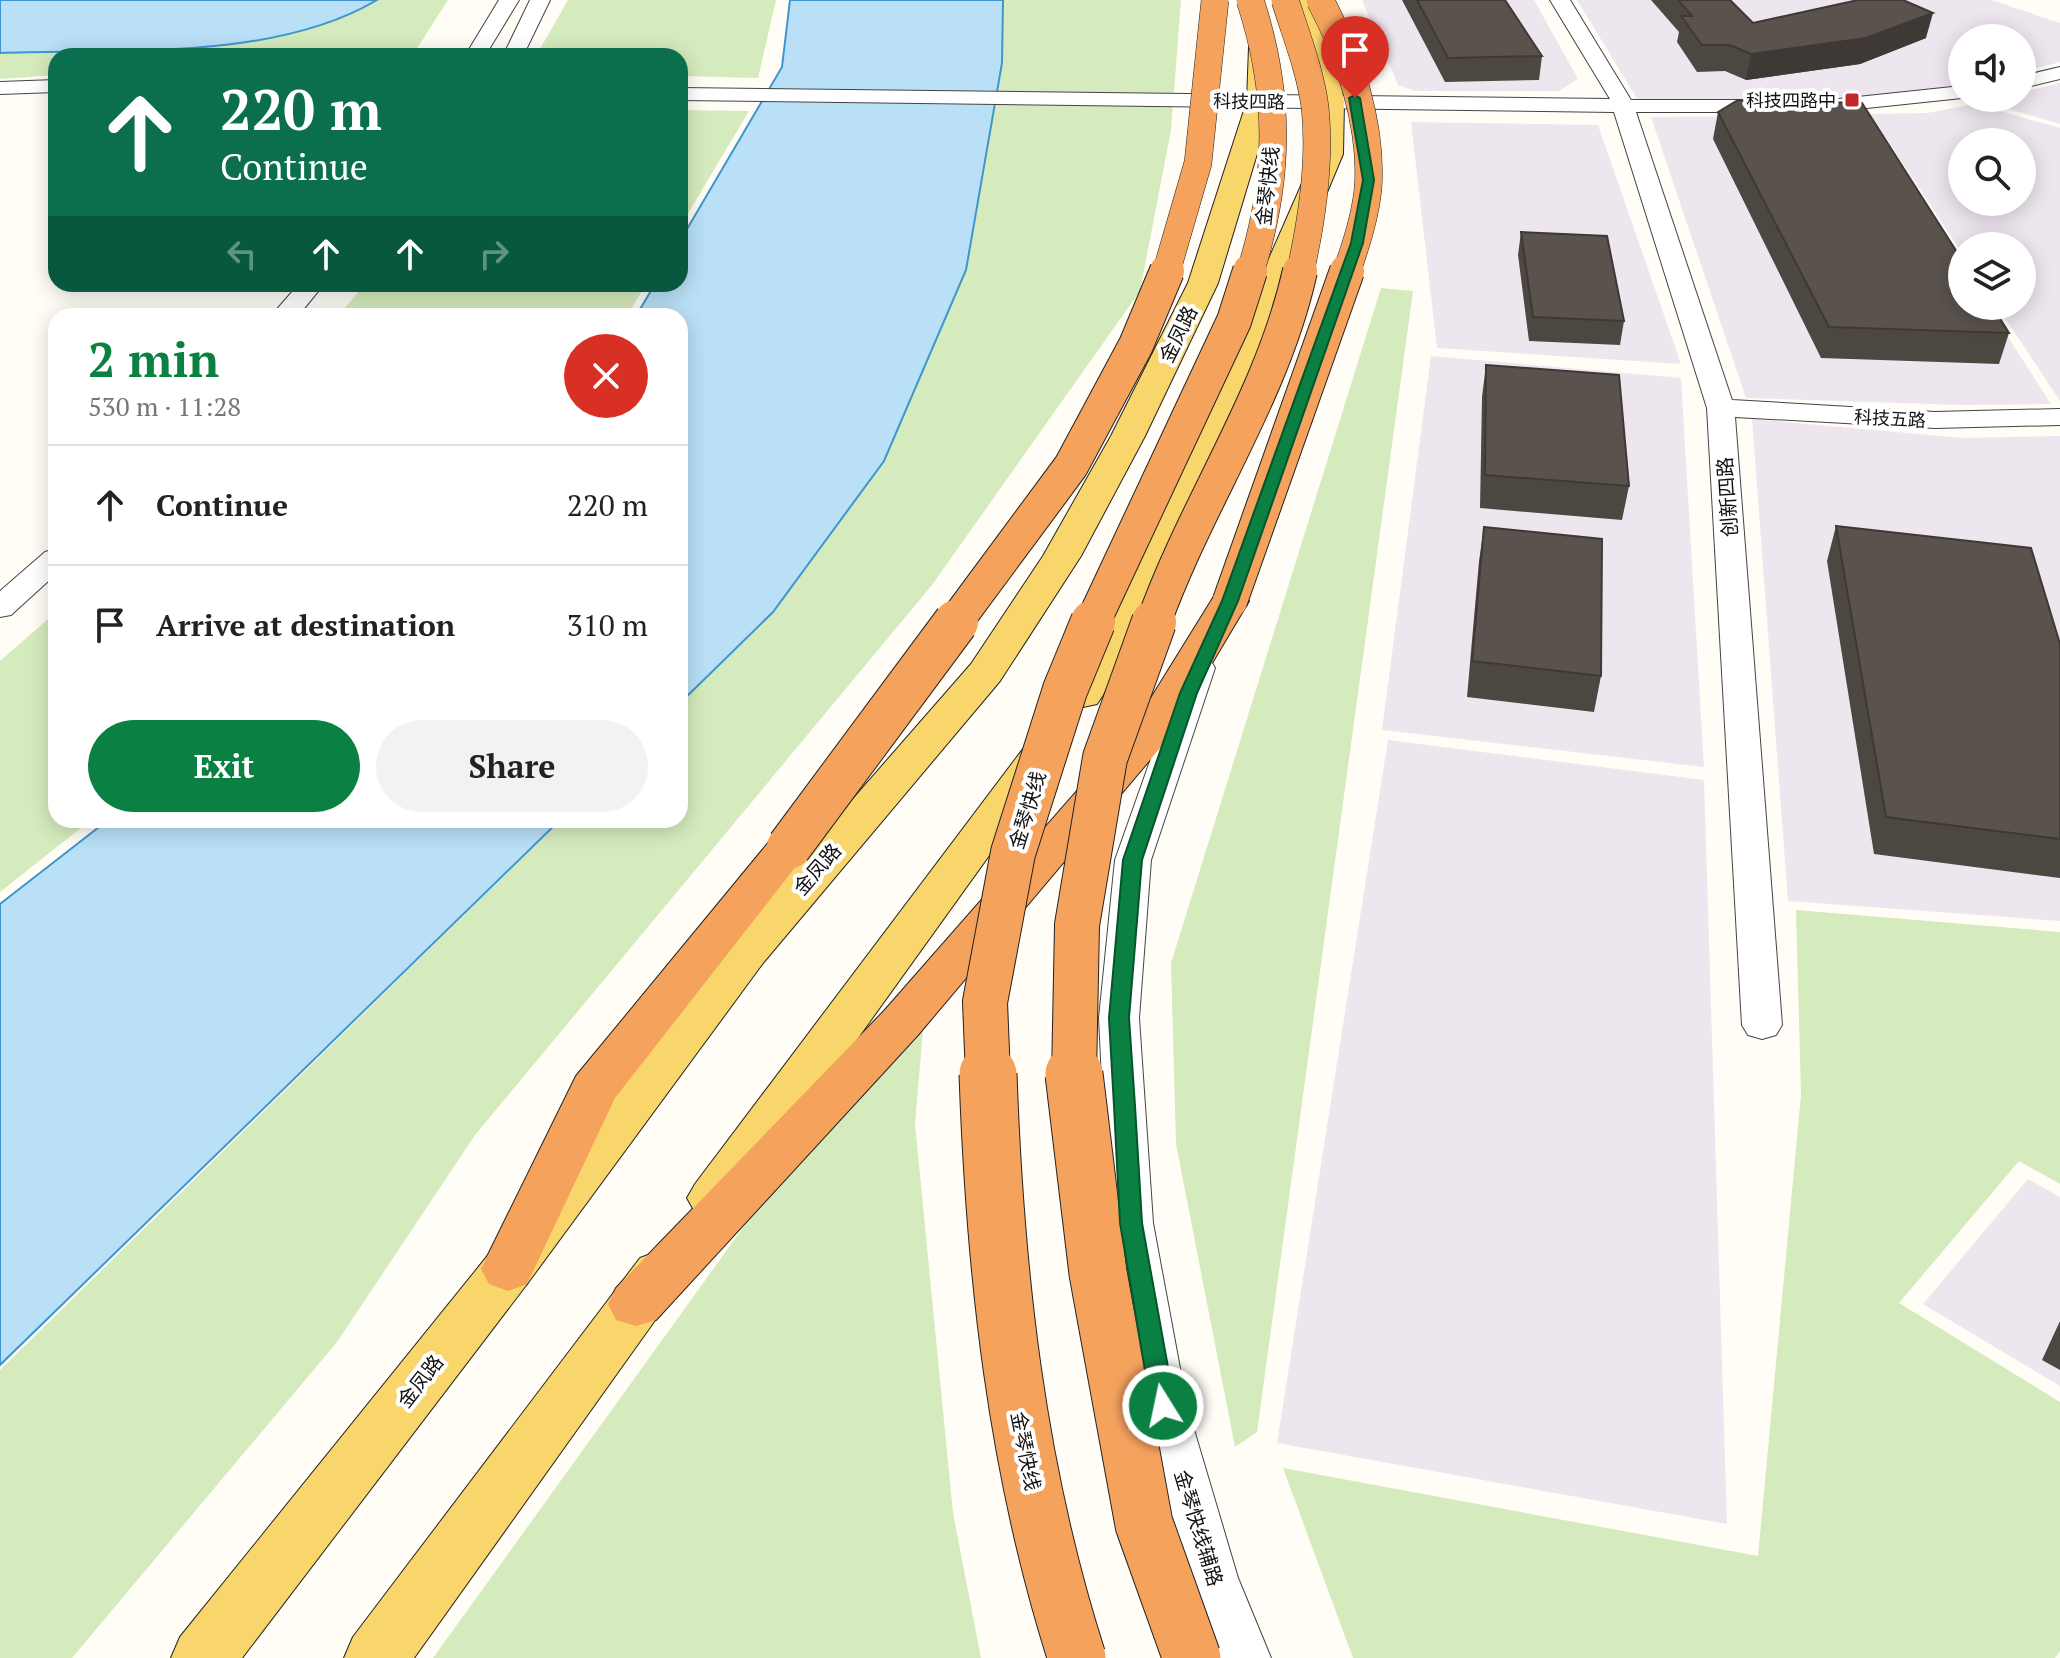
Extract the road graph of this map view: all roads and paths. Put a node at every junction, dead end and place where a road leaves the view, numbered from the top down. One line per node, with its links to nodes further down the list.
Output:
1 (509, 0): 10 (street)
2 (540, 0): 11 (street)
3 (1215, 0): 31 (highway, bridge)
4 (1243, 0): 20 (main road, 金凤路)
5 (1250, 0): 35 (highway, 金琴快线, bridge)
6 (1285, 0): 36 (highway, bridge)
7 (1303, 0): 21 (main road)
8 (1320, 0): 28 (highway, bridge)
9 (1560, 0): 22 (street, 创新四路)
10 (480, 48)
11 (517, 48)
12 (2060, 73): 13 (street)
13 (2036, 79)
14 (48, 86): 15 (street)
15 (0, 88)
16 (1948, 93): 22 (street, 科技四路)
17 (688, 94): 20 (street, 科技四路)
18 (48, 95): 19 (street)
19 (0, 96)
20 (1260, 101): 21 (street, 科技四路); 31 (main road, 金凤路)
21 (1331, 102): 22 (street, 科技四路); 32 (main road)
22 (1621, 107): 25 (street, 创新四路)
23 (305, 292): 24 (street)
24 (291, 308)
25 (1721, 408): 26 (street, 科技五路); 30 (street, 创新四路)
26 (2060, 417)
27 (48, 565): 29 (street)
28 (1230, 601): 32 (highway); 37 (street, 金琴快线辅路)
29 (0, 608)
30 (1762, 1025)
31 (508, 1269): 33 (main road, 金凤路)
32 (636, 1304): 34 (main road)
33 (203, 1658)
34 (376, 1658)
35 (1077, 1658)
36 (1192, 1658)
37 (1245, 1658)

